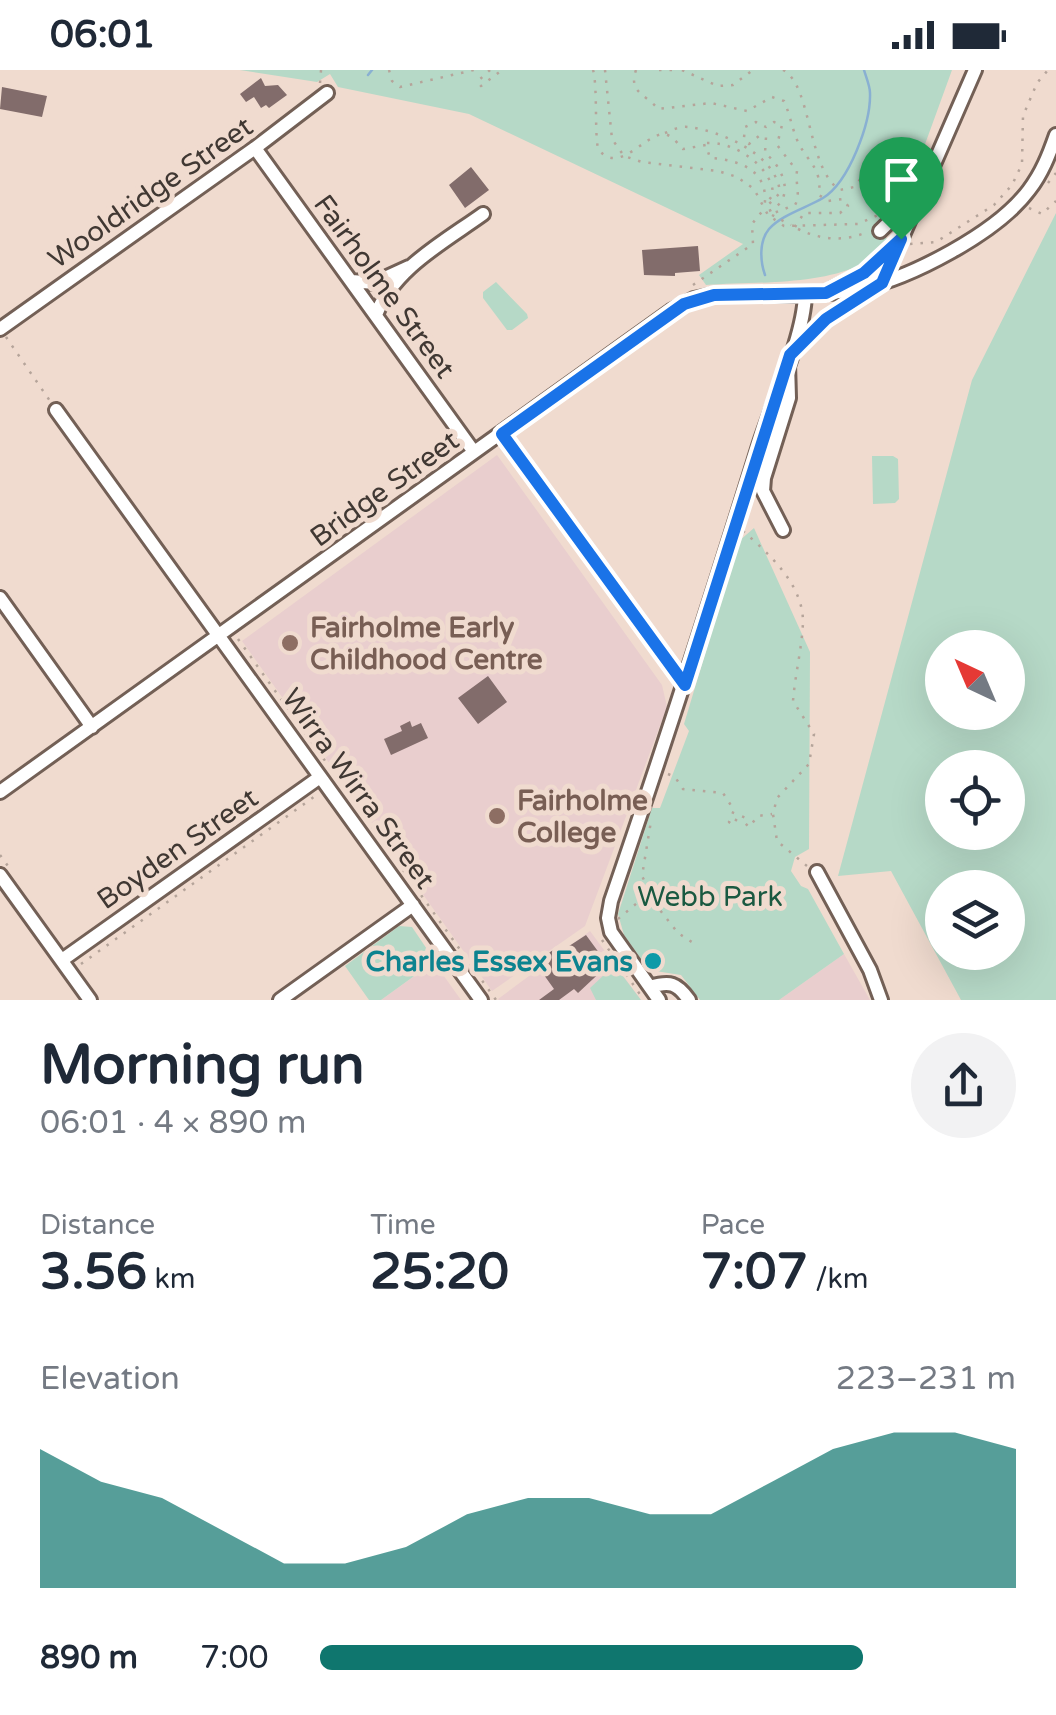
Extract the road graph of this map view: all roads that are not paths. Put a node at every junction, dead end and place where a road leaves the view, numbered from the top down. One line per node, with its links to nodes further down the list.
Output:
1 (975, 70): 5 (street)
2 (327, 93): 4 (street, Wooldridge Street)
3 (1056, 135): 9 (street, Bridge Street)
4 (255, 148): 11 (street, Fairholme Street); 16 (street, Wooldridge Street)
5 (916, 204): 7 (street); 8 (street)
6 (483, 214): 10 (street)
7 (877, 230)
8 (901, 239): 9 (street); 12 (street); 13 (street)
9 (924, 264): 12 (street, Bridge Street)
10 (410, 267): 11 (street); 15 (street)
11 (352, 281): 15 (street, Fairholme Street)
12 (882, 283): 13 (street, Bridge Street); 17 (street)
13 (826, 293): 14 (street, Bridge Street)
14 (806, 294): 17 (street); 19 (street, Bridge Street)
15 (376, 315): 20 (street, Fairholme Street)
16 (0, 329)
17 (789, 358): 21 (street); 24 (street)
18 (56, 410): 23 (street, Wirra Wirra Street)
19 (502, 434): 20 (street, Bridge Street); 24 (street)
20 (474, 452): 23 (street, Bridge Street)
21 (784, 530)
22 (0, 598): 25 (street)
23 (220, 637): 25 (street, Bridge Street); 26 (street, Wirra Wirra Street)
24 (685, 685): 32 (street)
25 (92, 726): 27 (street, Bridge Street)
26 (320, 776): 30 (street, Wirra Wirra Street); 31 (street, Boyden Street)
27 (0, 792)
28 (816, 872): 38 (street)
29 (0, 876): 31 (street)
30 (413, 905): 34 (street); 35 (street, Wirra Wirra Street)
31 (62, 960): 33 (street)
32 (650, 988): 36 (street); 37 (street)
33 (90, 1000)
34 (280, 1000)
35 (481, 1000)
36 (659, 1000)
37 (689, 1000)
38 (881, 1000)

